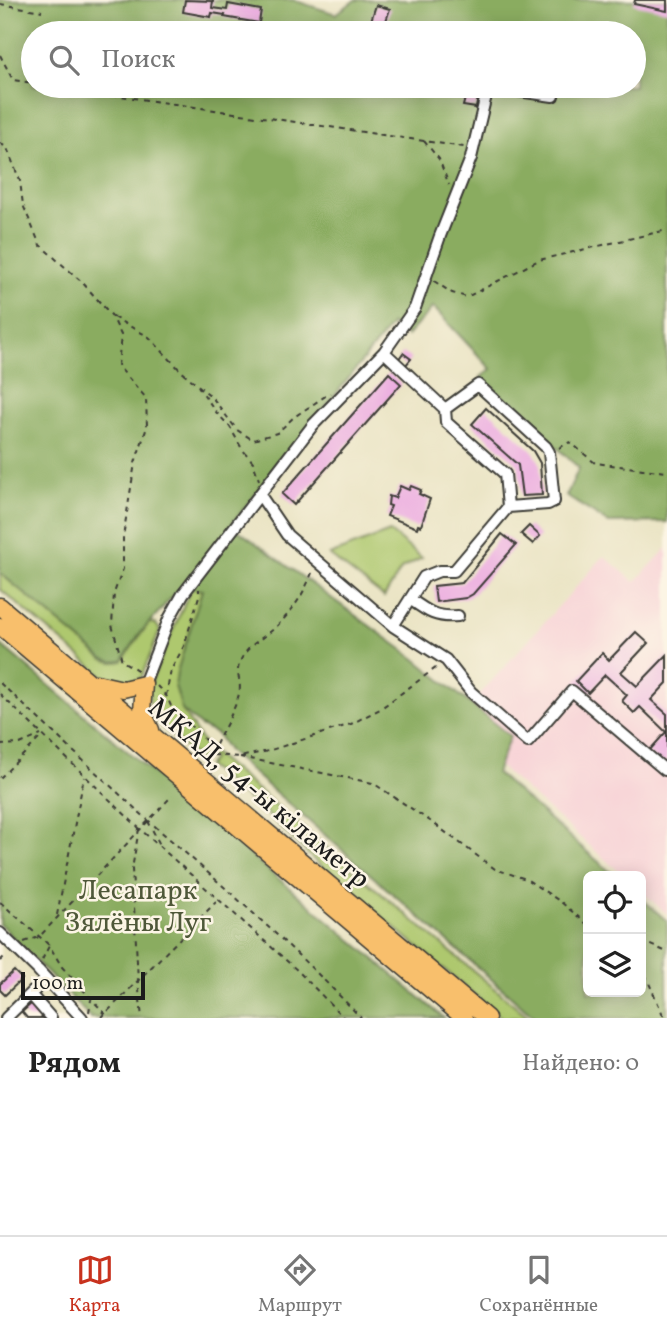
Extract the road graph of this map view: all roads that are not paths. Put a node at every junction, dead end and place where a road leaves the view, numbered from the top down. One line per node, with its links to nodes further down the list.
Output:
1 (483, 98): 2 (street)
2 (388, 356): 3 (street); 4 (street)
3 (445, 410): 5 (street); 5 (street)
4 (262, 492): 10 (street); 11 (street)
5 (508, 508): 6 (street)
6 (410, 599): 8 (street); 10 (street)
7 (0, 606): 12 (highway, МКАД, 54-ы кіламетр)
8 (458, 617)
9 (0, 626): 21 (highway, МКАД, 54-ы кіламетр)
10 (393, 626): 14 (street)
11 (146, 680): 12 (highway); 13 (highway)
12 (89, 681): 13 (highway, МКАД, 54-ы кіламетр)
13 (156, 738): 22 (highway, МКАД, 54-ы кіламетр)
14 (667, 767)
15 (0, 933): 16 (street)
16 (46, 979): 17 (street); 18 (street)
17 (31, 995): 19 (street); 20 (street)
18 (85, 1017)
19 (6, 1018)
20 (51, 1018)
21 (464, 1018)
22 (487, 1018)

